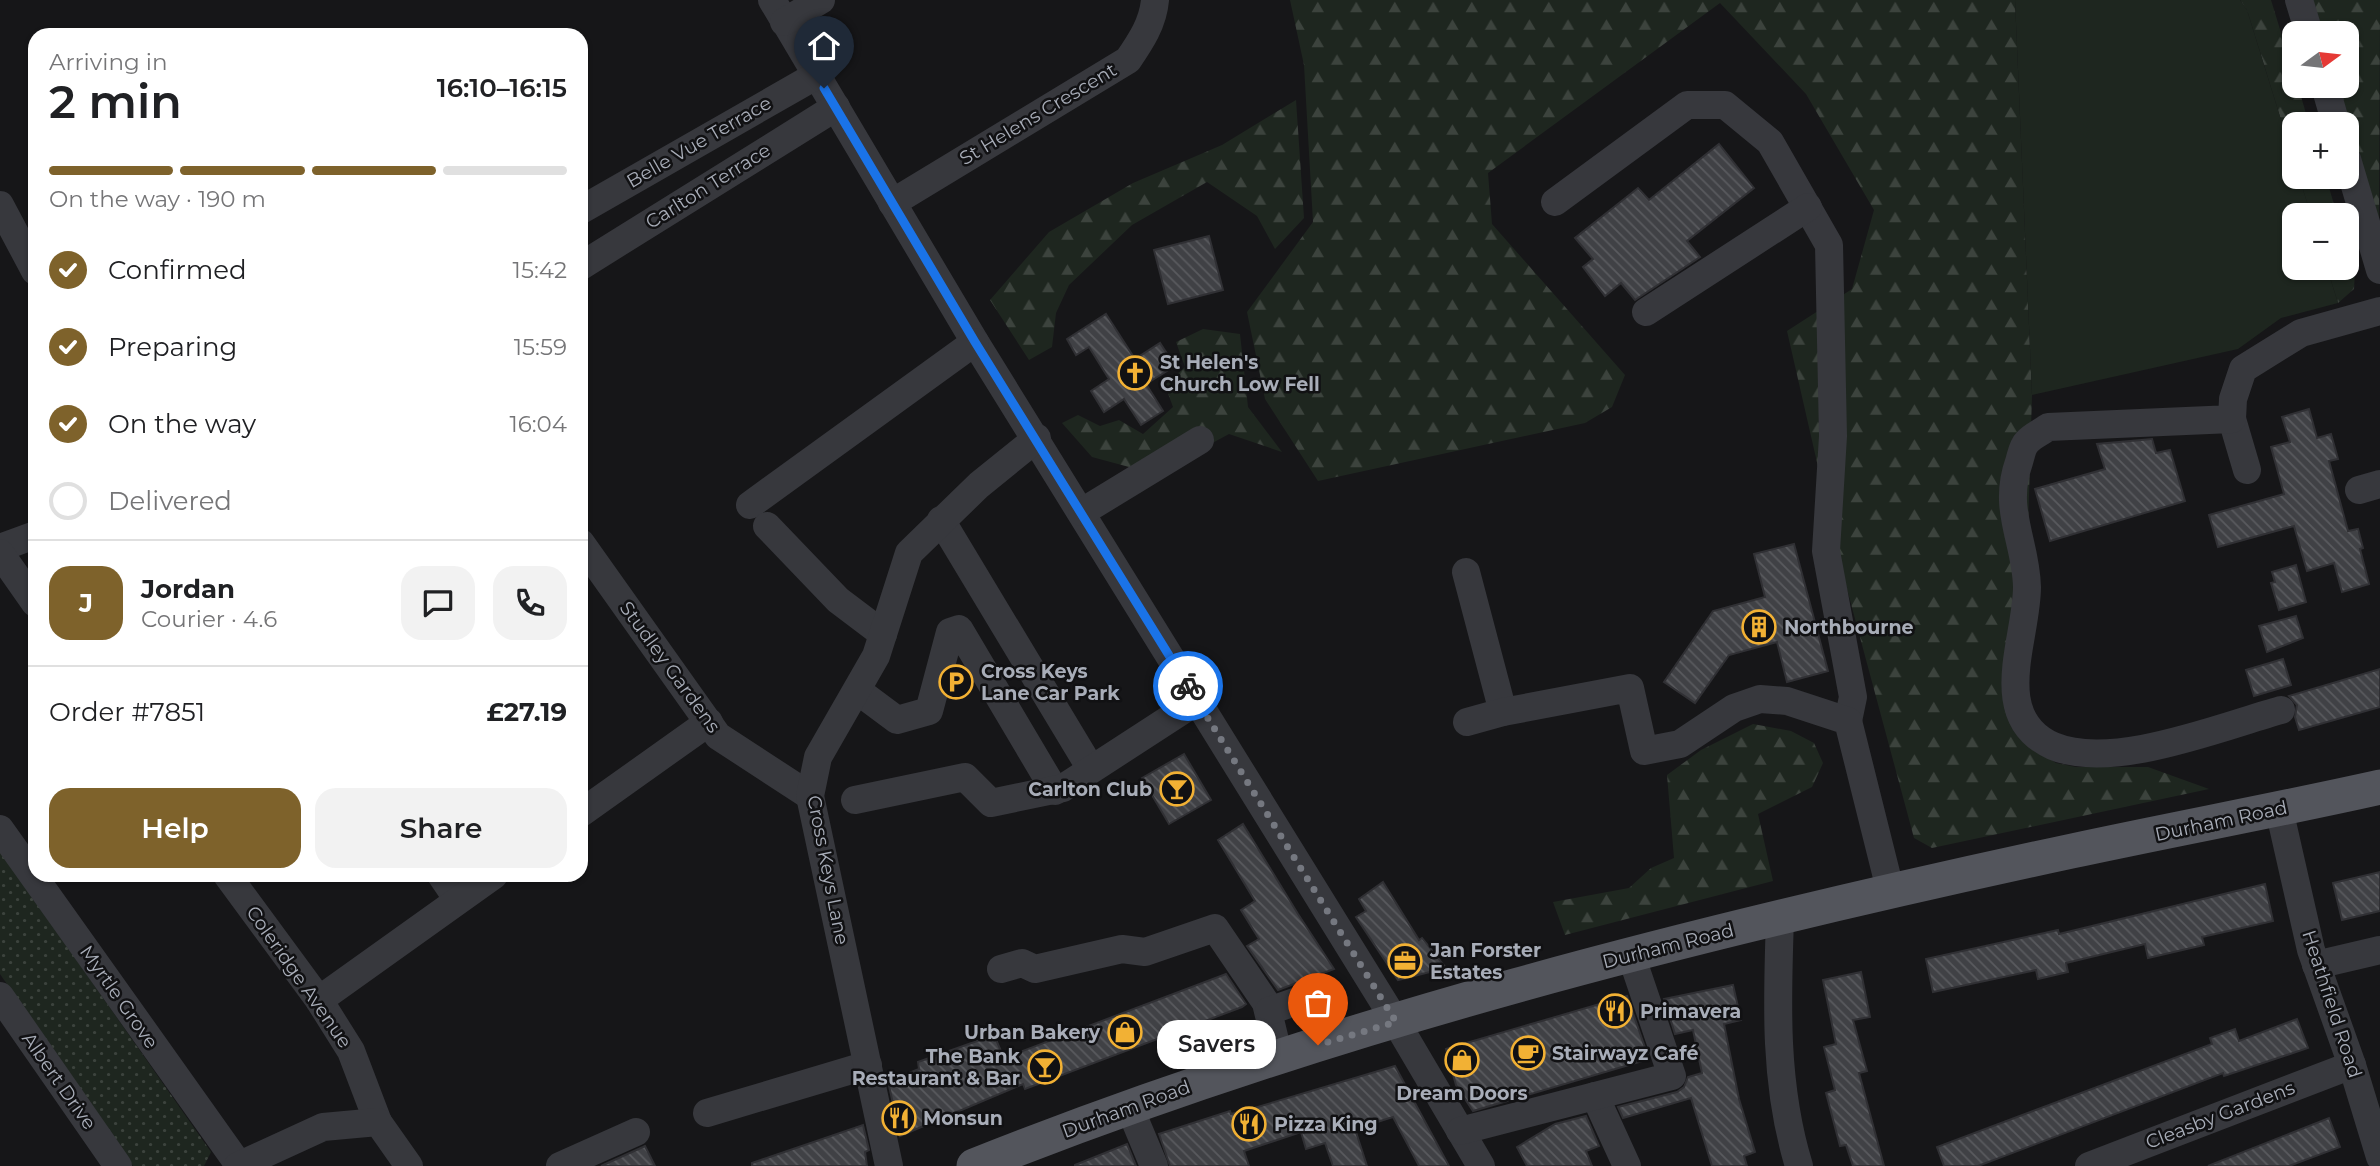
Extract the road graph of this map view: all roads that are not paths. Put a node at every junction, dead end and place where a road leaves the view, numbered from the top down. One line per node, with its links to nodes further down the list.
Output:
1 (821, 0): 4 (street)
2 (1155, 0): 10 (street, St Helens Crescent)
3 (2299, 0): 5 (street)
4 (778, 11): 6 (street)
5 (2305, 21)
6 (817, 75): 7 (street); 12 (street, Belle Vue Terrace)
7 (836, 107): 10 (street); 15 (street, Carlton Terrace)
8 (2356, 189): 16 (street)
9 (1555, 202): 13 (street)
10 (892, 203): 19 (street)
11 (0, 205): 14 (street)
12 (588, 206)
13 (1808, 207): 18 (street); 36 (street)
14 (28, 258)
15 (588, 262)
16 (2380, 270)
17 (2380, 311): 20 (street)
18 (1646, 312)
19 (975, 342): 21 (street); 31 (street)
20 (2232, 419): 23 (street); 34 (street)
21 (1037, 439): 24 (street); 25 (street, Cross Keys Lane)
22 (1200, 440): 24 (street)
23 (2246, 470)
24 (1082, 512): 33 (street)
25 (941, 520): 31 (street, Cross Keys Lane); 39 (street)
26 (28, 538): 27 (street)
27 (0, 551): 30 (street)
28 (588, 553): 37 (street, Studley Gardens)
29 (1466, 572): 35 (street)
30 (28, 593)
31 (883, 634): 32 (street, Cross Keys Lane)
32 (858, 691): 41 (street); 42 (street, Cross Keys Lane)
33 (1197, 701): 39 (street); 63 (street)
34 (2281, 710)
35 (1503, 712): 36 (street); 38 (street)
36 (1848, 721): 52 (street)
37 (709, 722): 42 (street, Studley Gardens); 44 (street)
38 (1467, 722)
39 (1091, 769): 41 (street)
40 (2380, 787): 45 (main road, Durham Road)
41 (1055, 792): 43 (street)
42 (810, 796): 66 (street, Cross Keys Lane)
43 (855, 800)
44 (588, 808)
45 (2279, 809): 52 (main road, Durham Road); 57 (street, Heathfield Road)
46 (0, 829): 47 (street, Myrtle Grove)
47 (28, 869)
48 (37, 882): 75 (street, Myrtle Grove)
49 (233, 882): 61 (street, Coleridge Avenue)
50 (446, 882): 53 (street)
51 (484, 882): 53 (street)
52 (1891, 893): 54 (main road, Durham Road)
53 (458, 900): 61 (street)
54 (1780, 919): 56 (main road, Durham Road); 83 (street)
55 (2380, 950): 57 (street)
56 (1631, 955): 63 (main road, Durham Road); 67 (street)
57 (2316, 965): 65 (street, Heathfield Road)
58 (1001, 970): 62 (street)
59 (1326, 991): 62 (street)
60 (0, 996): 74 (street, Albert Drive)
61 (319, 1000): 70 (street, Coleridge Avenue)
62 (1269, 1011): 64 (street)
63 (1396, 1022): 64 (main road, Durham Road); 71 (street)
64 (1279, 1057): 68 (main road, Durham Road)
65 (2352, 1065): 73 (street, Heathfield Road); 84 (street, Cleasby Gardens)
66 (868, 1066): 69 (street); 78 (street, Cross Keys Lane)
67 (1595, 1096): 71 (street); 82 (street)
68 (1129, 1106): 79 (main road, Durham Road); 80 (street)
69 (708, 1113)
70 (378, 1122): 75 (street); 76 (street)
71 (1460, 1131): 81 (street)
72 (636, 1132): 77 (street)
73 (2380, 1157)
74 (118, 1166)
75 (238, 1166)
76 (410, 1166)
77 (560, 1166)
78 (889, 1166)
79 (974, 1166)
80 (1154, 1166)
81 (1481, 1166)
82 (1627, 1166)
83 (1798, 1166)
84 (2089, 1166)

